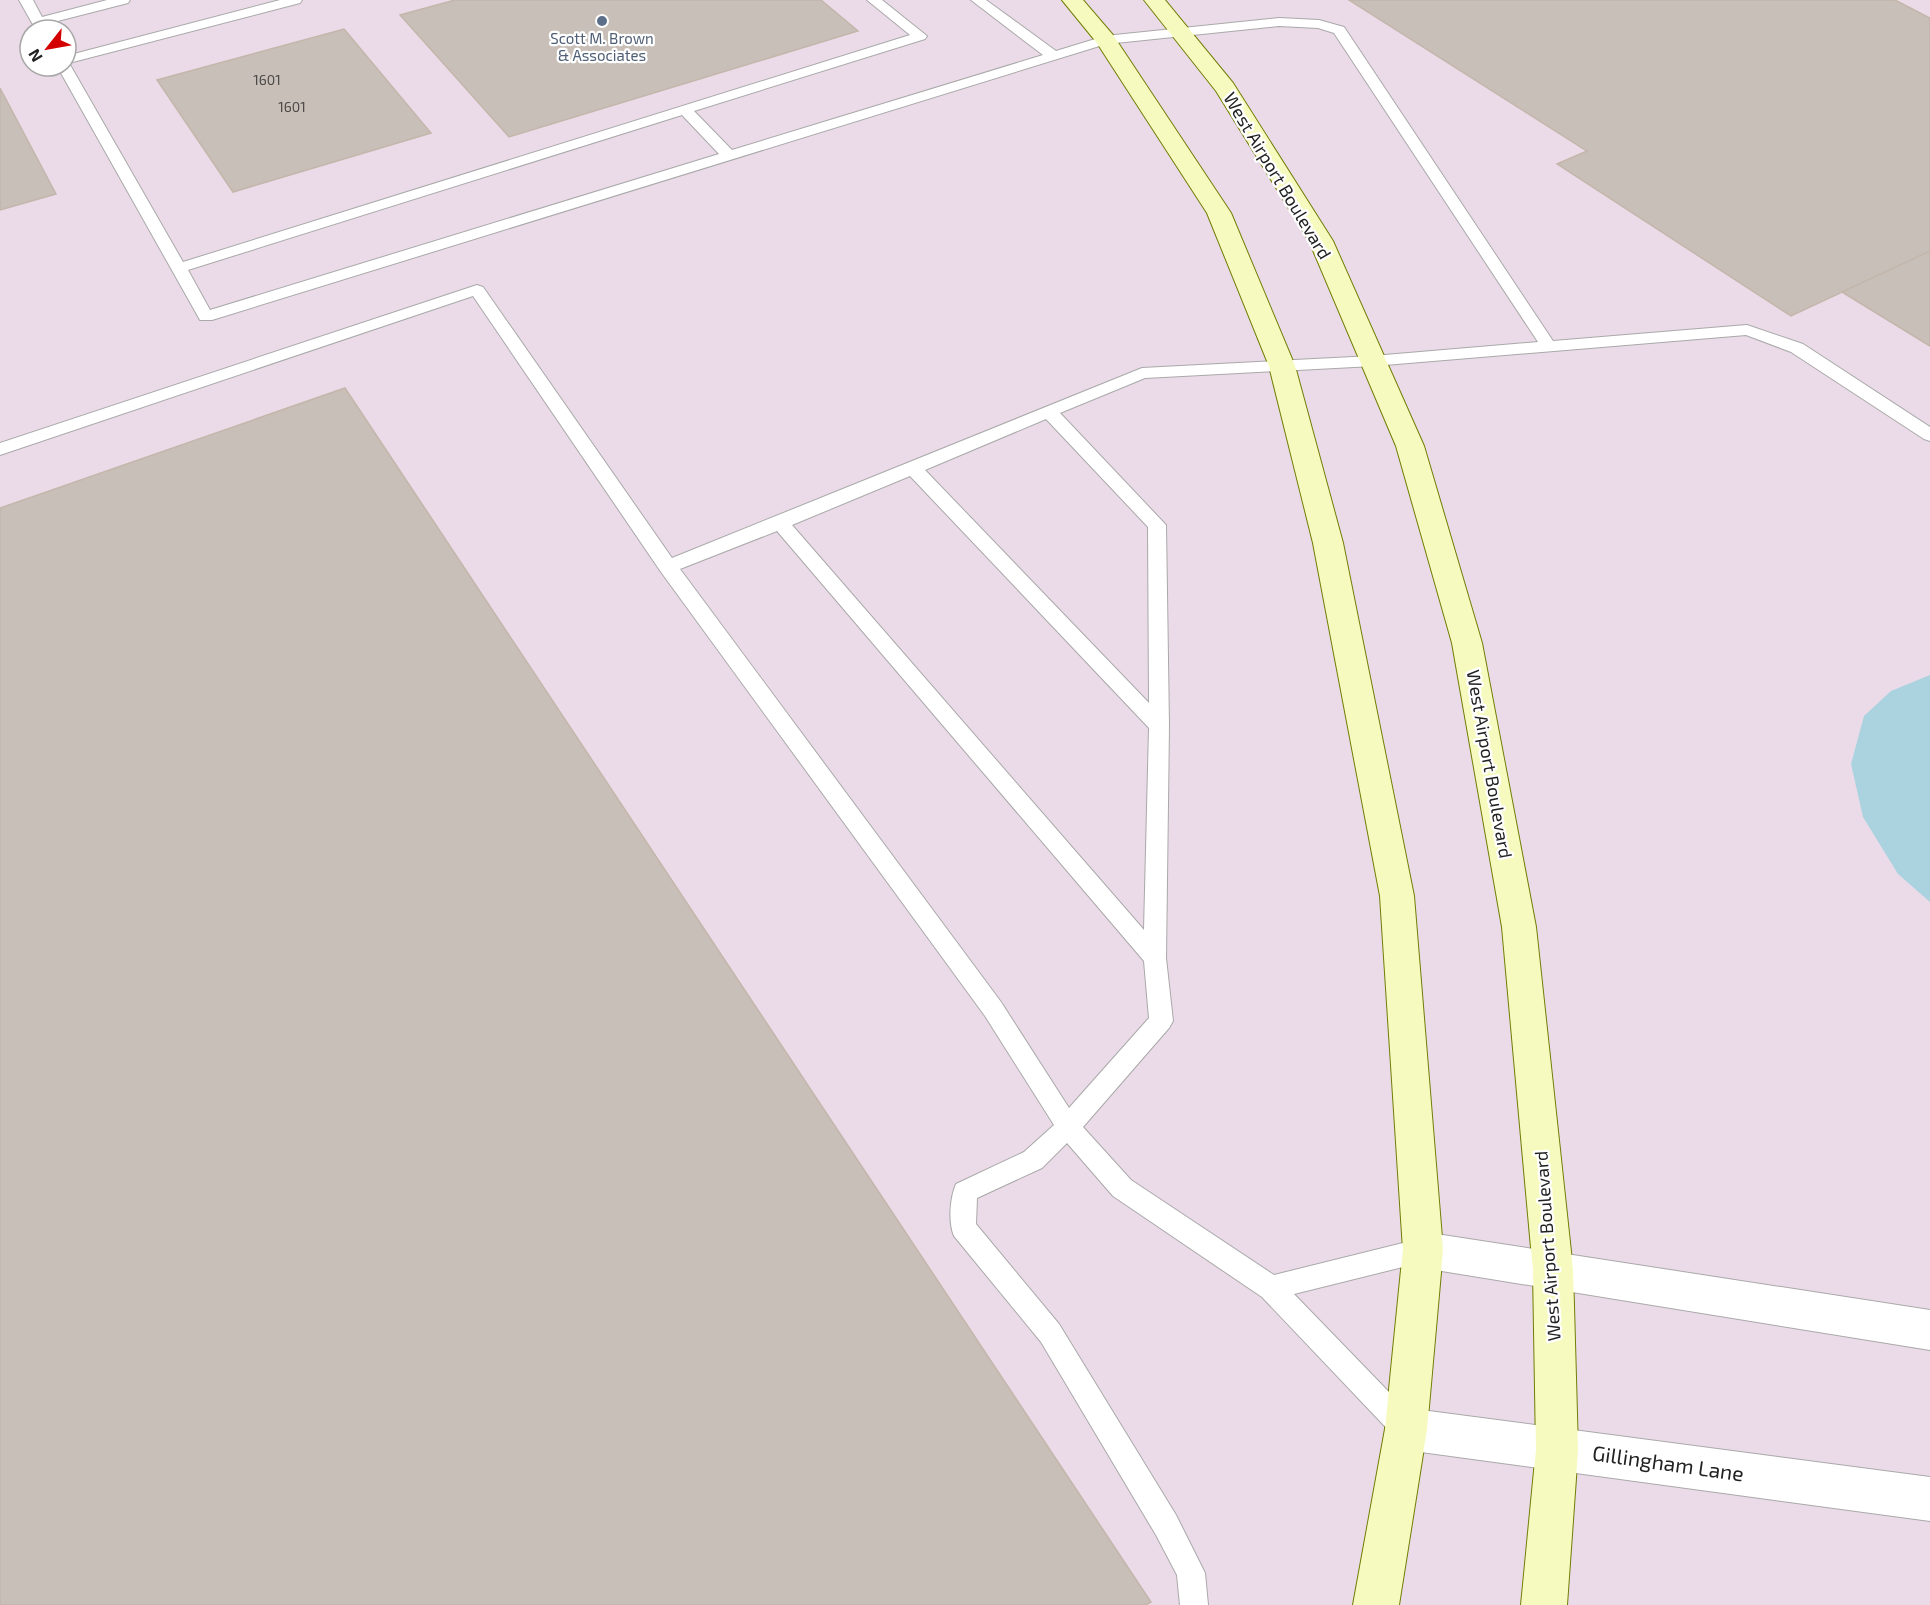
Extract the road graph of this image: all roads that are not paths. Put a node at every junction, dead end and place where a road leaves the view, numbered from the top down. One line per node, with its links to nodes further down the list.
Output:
1 (26, 0): 8 (lane)
2 (123, 0): 9 (lane)
3 (295, 0): 13 (lane)
4 (874, 0): 15 (lane)
5 (978, 0): 12 (lane)
6 (1072, 0): 11 (main road)
7 (1154, 0): 10 (main road, West Airport Boulevard)
8 (36, 18)
9 (66, 18)
10 (1179, 32): 11 (lane); 18 (lane); 19 (main road, West Airport Boulevard)
11 (1105, 40): 12 (lane); 20 (main road)
12 (1054, 56): 16 (lane)
13 (78, 57)
14 (71, 78): 17 (lane)
15 (686, 110): 16 (lane); 17 (lane)
16 (729, 156): 17 (lane)
17 (179, 268)
18 (1549, 347): 19 (lane); 22 (lane)
19 (1373, 361): 20 (lane); 31 (main road, West Airport Boulevard)
20 (1282, 366): 21 (lane); 30 (main road)
21 (1049, 412): 24 (lane); 27 (lane)
22 (1930, 435)
23 (0, 449): 26 (lane)
24 (912, 467): 25 (lane); 27 (lane)
25 (780, 524): 26 (lane); 28 (lane)
26 (668, 567): 29 (lane)
27 (1159, 726): 28 (lane)
28 (1155, 958): 29 (lane)
29 (1068, 1127): 32 (lane); 37 (lane)
30 (1423, 1250): 31 (street); 32 (lane); 34 (main road)
31 (1553, 1270): 33 (street); 35 (main road, West Airport Boulevard)
32 (1271, 1288): 34 (lane)
33 (1930, 1330)
34 (1406, 1429): 35 (street, Gillingham Lane); 38 (main road)
35 (1557, 1450): 36 (street, Gillingham Lane); 39 (main road, West Airport Boulevard)
36 (1930, 1499)
37 (1194, 1605)
38 (1376, 1605)
39 (1544, 1605)

